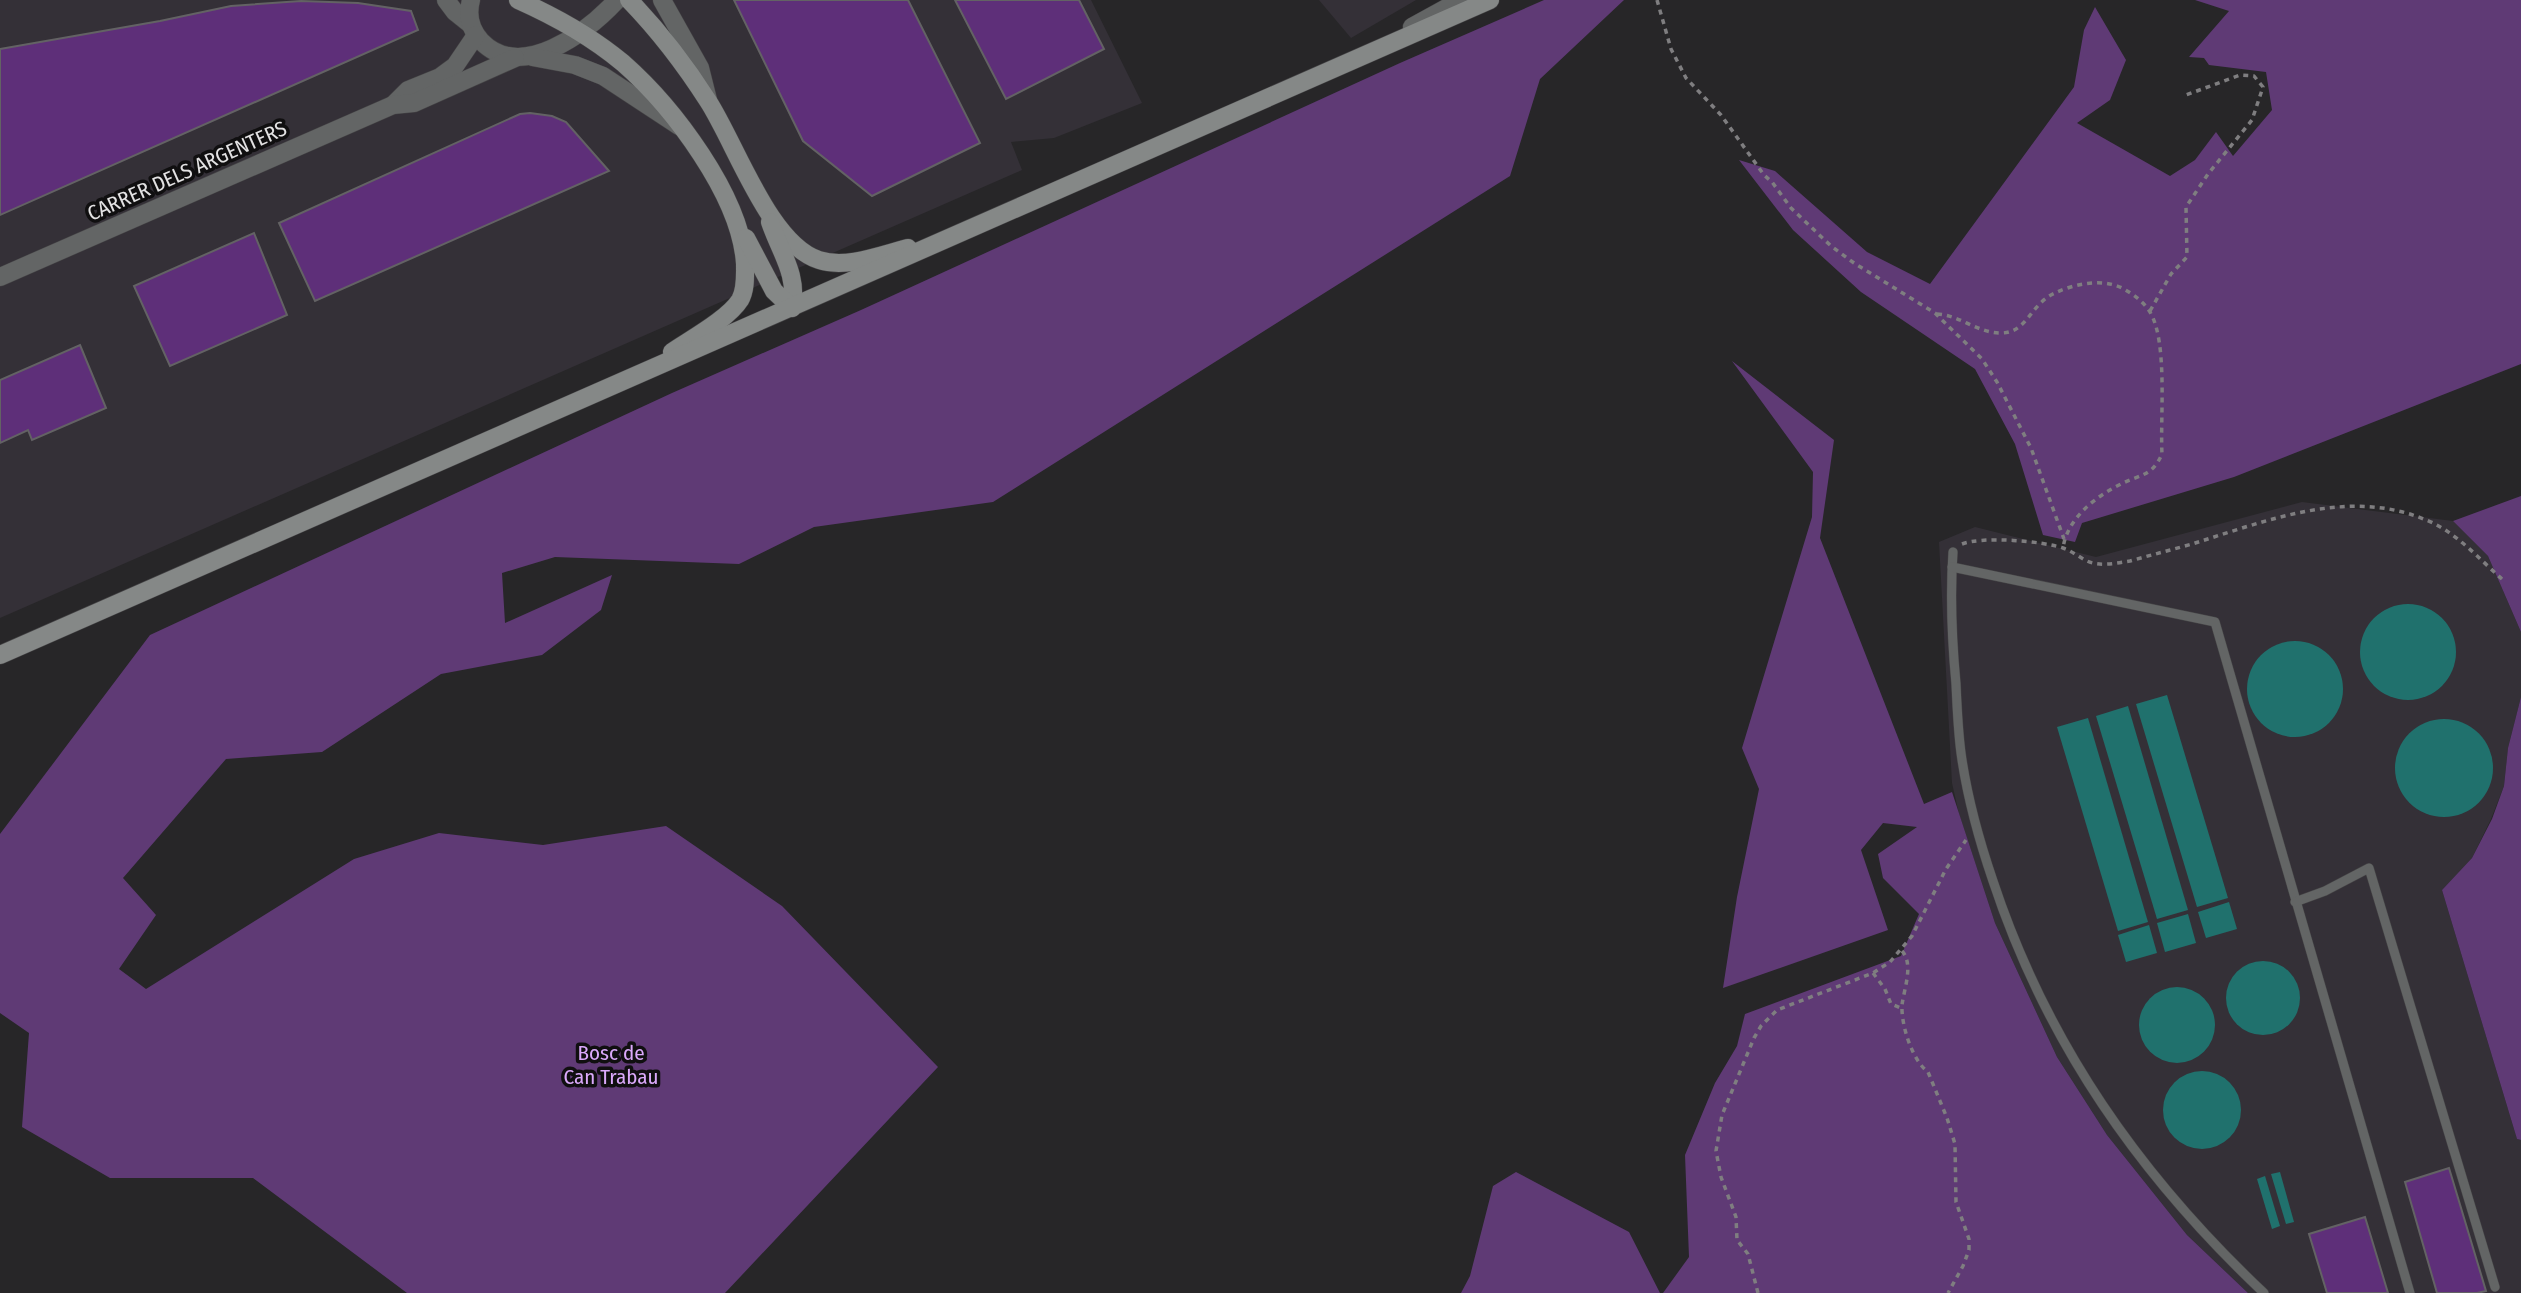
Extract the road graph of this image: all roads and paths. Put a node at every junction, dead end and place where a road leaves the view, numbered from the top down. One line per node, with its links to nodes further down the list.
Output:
1 (446, 0): 10 (street)
2 (471, 0): 10 (street)
3 (518, 0): 11 (main road)
4 (617, 0): 11 (street, CARRER DELS ARGENTERS)
5 (629, 0): 15 (main road)
6 (662, 0): 15 (street)
7 (1461, 0): 13 (street)
8 (1490, 0): 13 (main road)
9 (1657, 0): 24 (path)
10 (473, 29): 12 (street); 16 (street, CARRER DELS ARGENTERS)
11 (578, 32): 12 (street, CARRER DELS ARGENTERS); 17 (main road)
12 (524, 57): 16 (street, CARRER DELS ARGENTERS); 17 (street)
13 (1348, 62): 20 (main road)
14 (2186, 95): 23 (path)
15 (709, 103): 18 (main road)
16 (393, 105): 21 (street, CARRER DELS ARGENTERS)
17 (684, 130): 19 (main road)
18 (764, 208): 20 (main road); 22 (main road)
19 (736, 219): 22 (main road); 25 (main road)
20 (956, 236): 22 (main road)
21 (0, 277)
22 (792, 308): 25 (main road)
23 (2150, 311): 24 (path); 26 (path)
24 (1935, 313): 26 (path)
25 (634, 377): 31 (main road)
26 (2064, 539): 27 (path)
27 (2063, 548): 28 (path); 30 (path)
28 (1954, 552): 29 (lane)
29 (1952, 567): 32 (lane); 33 (lane)
30 (2502, 579)
31 (0, 656)
32 (1977, 828): 34 (path); 40 (lane)
33 (2295, 902): 37 (lane); 41 (lane)
34 (1902, 951): 35 (path); 36 (path)
35 (1873, 974): 36 (path); 38 (path)
36 (1902, 1008): 39 (path)
37 (2496, 1287)
38 (1758, 1293)
39 (1948, 1293)
40 (2264, 1293)
41 (2410, 1293)

